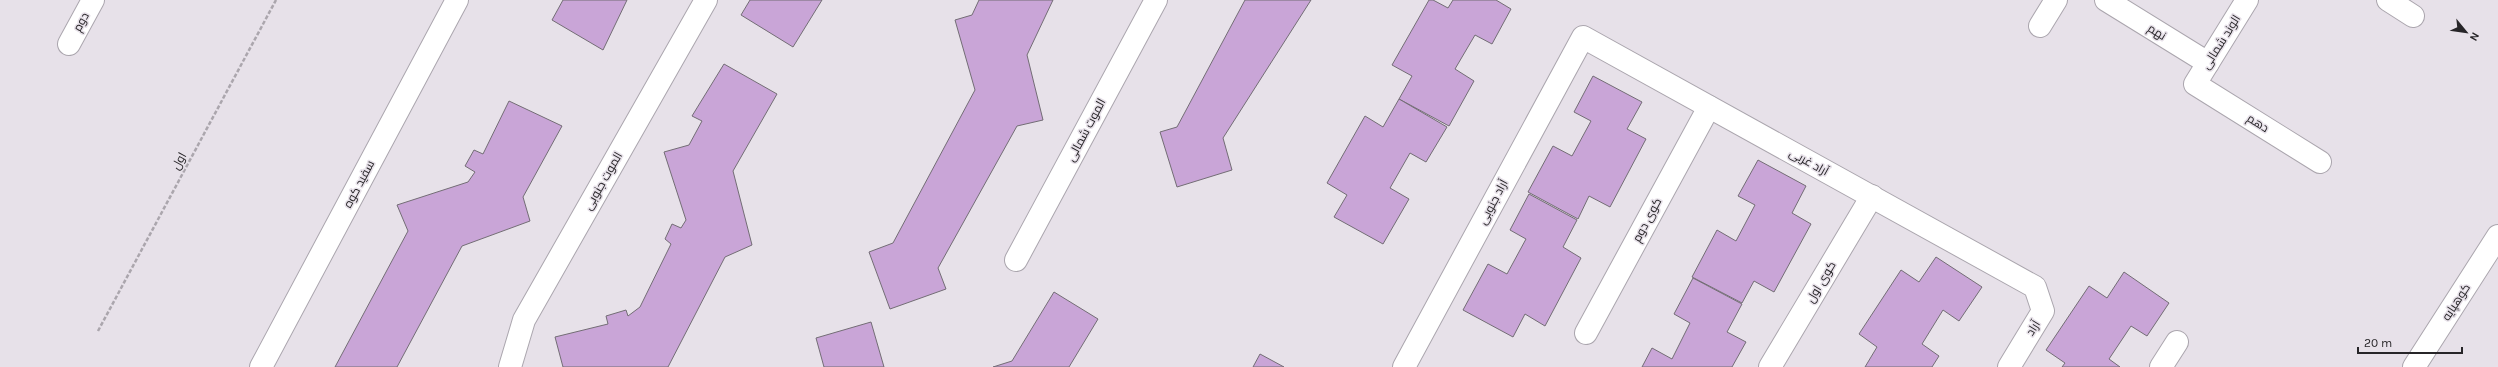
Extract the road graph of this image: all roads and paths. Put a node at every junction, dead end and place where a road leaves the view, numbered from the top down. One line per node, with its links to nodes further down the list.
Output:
1 (93, 0): 13 (street, دوم)
2 (276, 0): 22 (path, اول)
3 (457, 0): 25 (street, سفید کوه)
4 (706, 0): 26 (street, الموت جنوبی)
5 (1156, 0): 20 (street, الموت شمالی)
6 (2056, 0): 11 (street)
7 (2106, 0): 14 (street, نهم)
8 (2247, 0): 14 (street, الوند شمالی)
9 (2388, 0): 10 (street)
10 (2413, 16)
11 (2040, 26)
12 (1582, 37): 16 (street, آراد غربی); 27 (street, آراد جنوبی)
13 (69, 44)
14 (2208, 63): 15 (street, الوند شمالی)
15 (2195, 84): 17 (street, دهم)
16 (1709, 107): 18 (street, آراد غربی); 23 (street, کوی دوم)
17 (2320, 162)
18 (1872, 196): 21 (street, آراد غربی); 28 (street, کوی اول)
19 (2498, 236): 31 (street, کوهپایه)
20 (1016, 260)
21 (2036, 287): 29 (street, آراد)
22 (98, 331)
23 (1586, 333)
24 (2177, 342): 30 (street)
25 (261, 367)
26 (510, 367)
27 (1404, 367)
28 (1770, 367)
29 (2009, 367)
30 (2161, 367)
31 (2414, 367)

